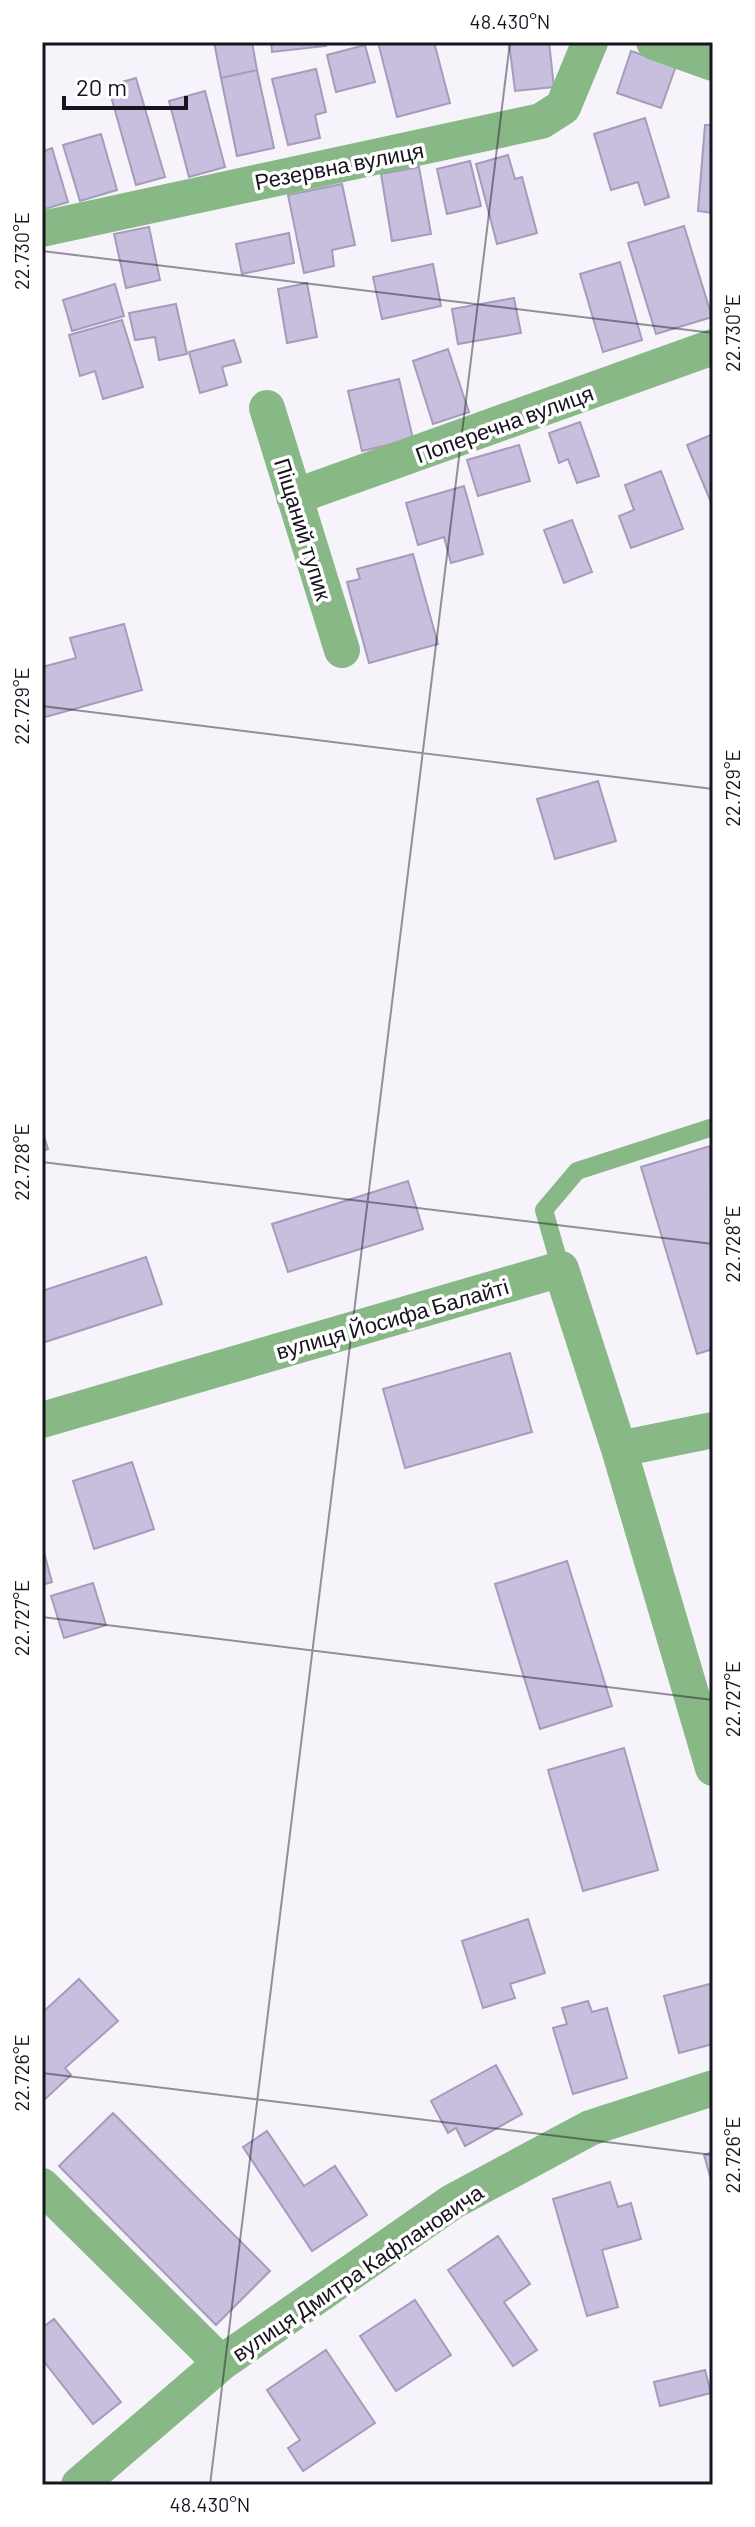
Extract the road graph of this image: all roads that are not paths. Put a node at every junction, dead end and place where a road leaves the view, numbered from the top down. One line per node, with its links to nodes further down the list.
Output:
1 (590, 42): 4 (street, Резервна вулиця)
2 (654, 42): 3 (street)
3 (713, 63)
4 (42, 229)
5 (713, 347): 7 (street, Поперечна вулиця)
6 (267, 408): 7 (street, Піщаний тупик)
7 (294, 497): 8 (street, Піщаний тупик)
8 (342, 650)
9 (713, 1127): 10 (lane)
10 (561, 1269): 11 (street, вулиця Йосифа Балайті); 13 (street)
11 (42, 1420)
12 (713, 1430): 13 (street)
13 (619, 1449): 14 (street)
14 (713, 1768)
15 (713, 2088): 17 (street, вулиця Дмитра Кафлановича)
16 (42, 2186): 17 (street)
17 (221, 2363): 18 (street, вулиця Дмитра Кафлановича)
18 (79, 2485)

